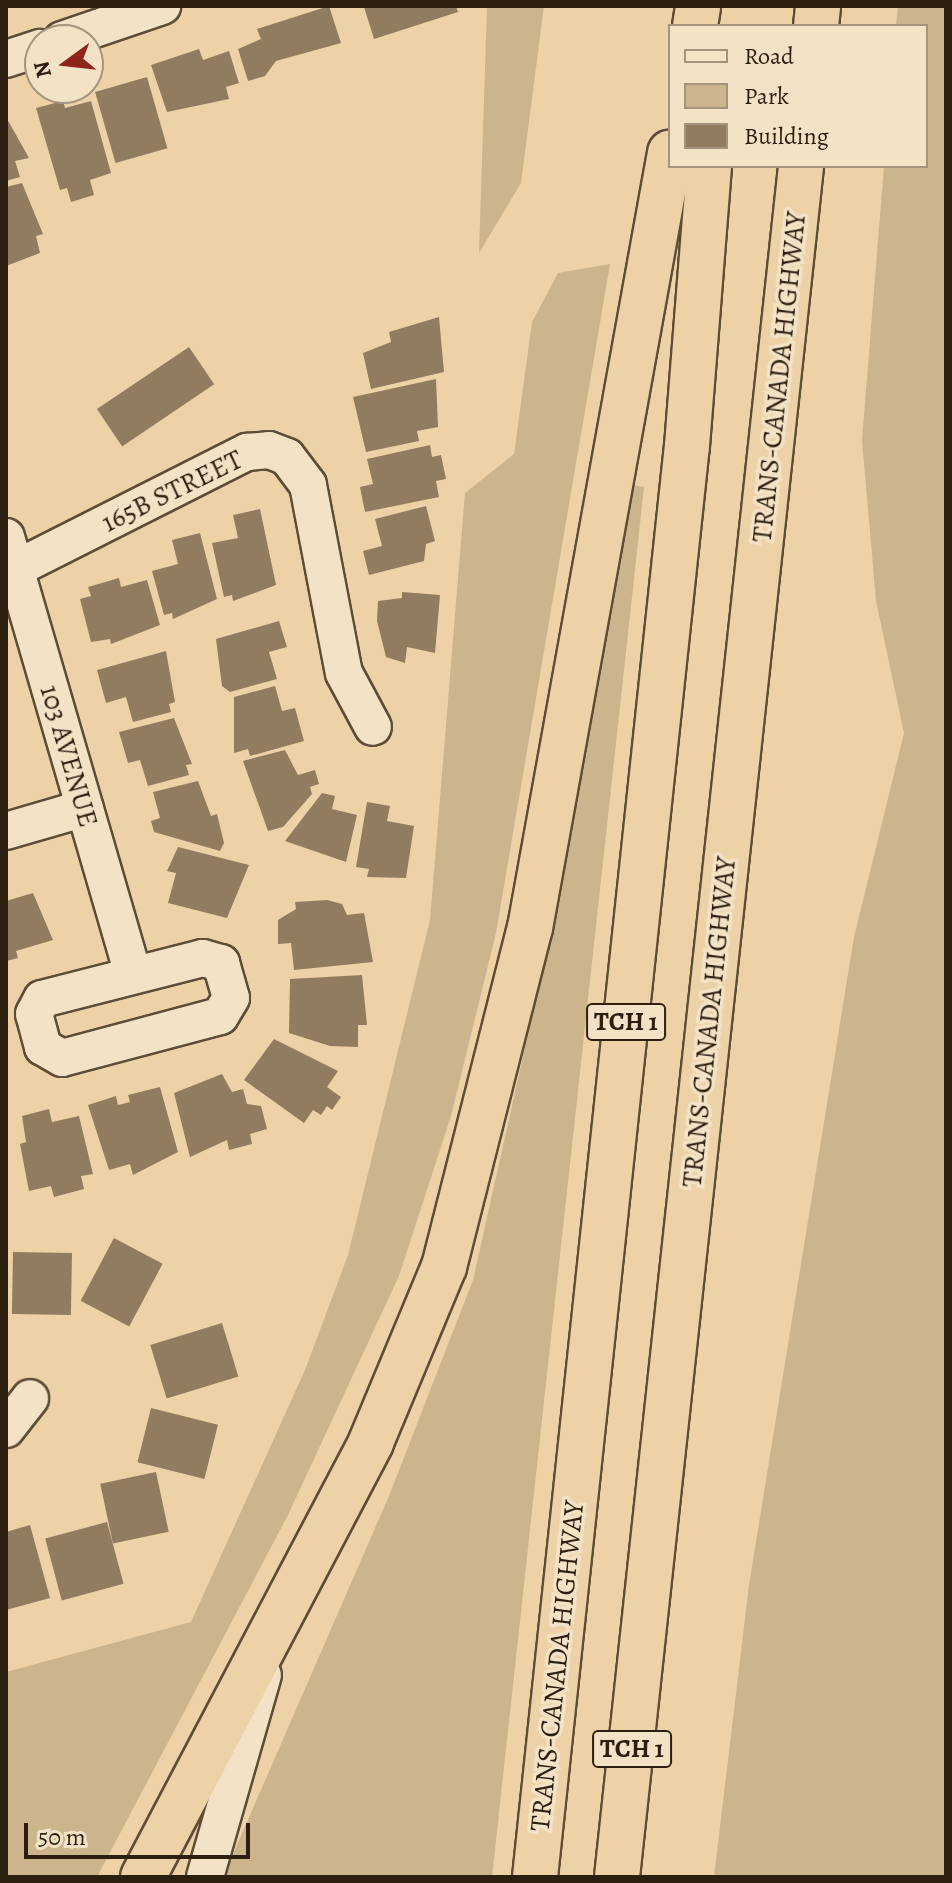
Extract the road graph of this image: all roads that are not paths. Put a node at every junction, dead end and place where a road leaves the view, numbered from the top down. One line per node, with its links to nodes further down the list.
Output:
1 (162, 6): 2 (street)
2 (104, 26)
3 (668, 164): 14 (highway)
4 (709, 168): 19 (highway, TRANS-CANADA HIGHWAY / TCH 1)
5 (801, 168): 13 (highway, TRANS-CANADA HIGHWAY / TCH 1)
6 (11, 553): 7 (street, 165B STREET); 8 (street, 103 AVENUE)
7 (373, 727)
8 (85, 808): 9 (street); 10 (street, 103 AVENUE)
9 (6, 831)
10 (133, 975): 10 (street)
11 (30, 1398): 12 (street)
12 (6, 1429)
13 (648, 1622): 20 (highway, TRANS-CANADA HIGHWAY / TCH 1); 21 (highway)
14 (274, 1635): 15 (highway); 18 (street)
15 (167, 1825): 16 (highway); 17 (highway)
16 (127, 1877)
17 (143, 1877)
18 (205, 1877)
19 (535, 1877)
20 (617, 1877)
21 (633, 1877)

